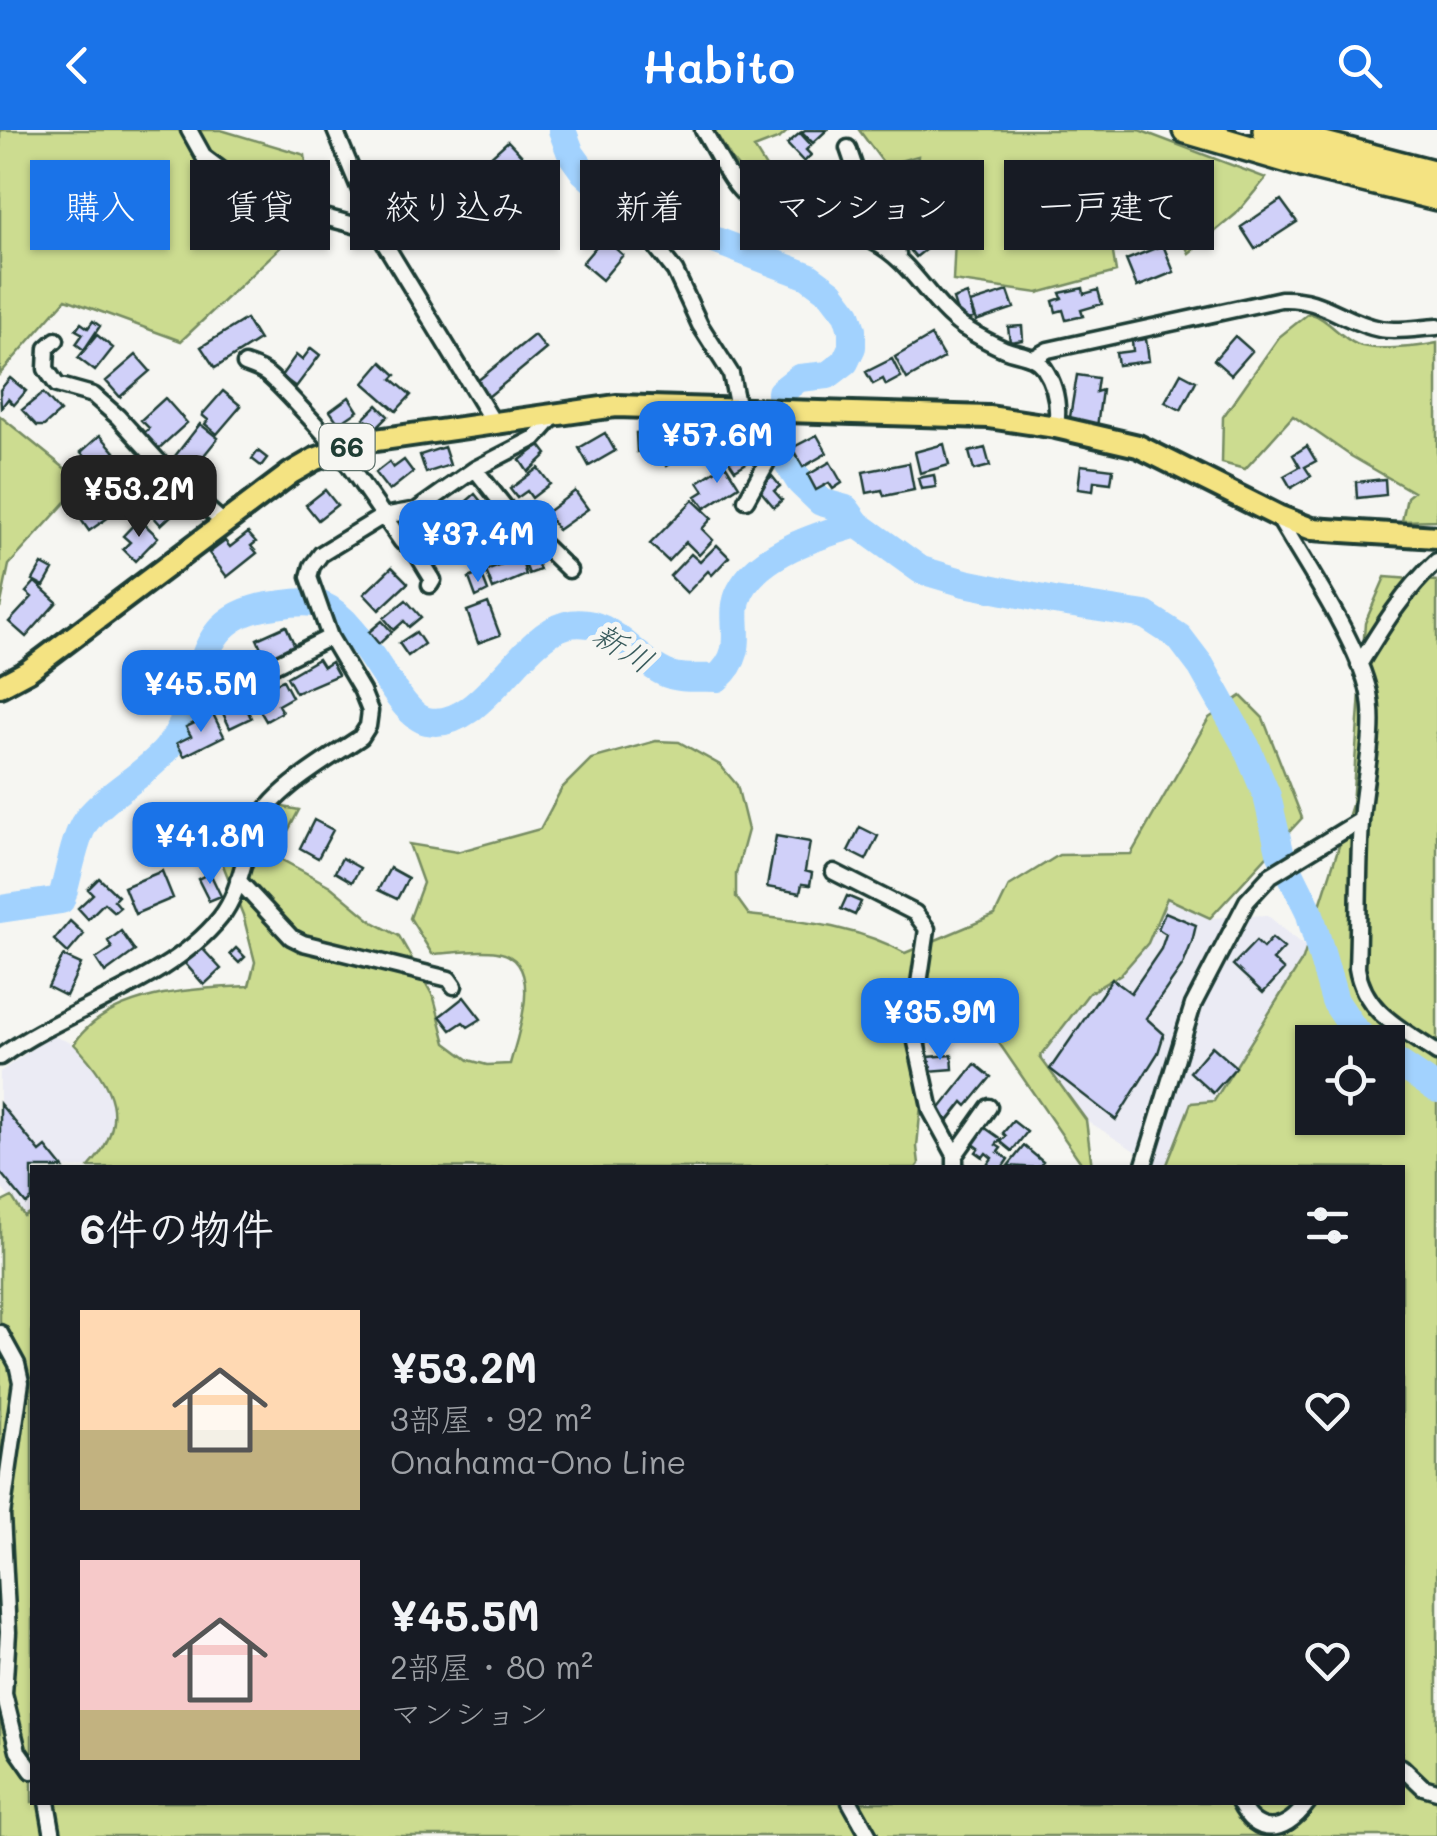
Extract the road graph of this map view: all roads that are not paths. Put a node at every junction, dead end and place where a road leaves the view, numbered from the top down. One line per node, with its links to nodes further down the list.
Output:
1 (189, 130): 10 (street)
2 (335, 130): 7 (street)
3 (703, 130): 13 (street)
4 (1186, 130): 9 (highway)
5 (1266, 130): 8 (highway)
6 (848, 148): 13 (street)
7 (350, 166)
8 (1437, 174)
9 (1437, 197)
10 (350, 224)
11 (389, 250): 20 (street)
12 (660, 250): 18 (street)
13 (900, 260): 16 (street)
14 (1437, 327): 16 (street)
15 (56, 340): 27 (street)
16 (1034, 358): 21 (street)
17 (245, 364): 22 (street)
18 (738, 409): 19 (main road, 66); 21 (main road, 66); 24 (street)
19 (556, 414): 20 (main road, 66); 23 (street)
20 (494, 422): 22 (main road, 66)
21 (1056, 427): 26 (main road, 66)
22 (340, 448): 25 (street); 27 (main road, 66)
23 (475, 469): 25 (street); 30 (street)
24 (746, 500)
25 (382, 516): 31 (street); 32 (street)
26 (1278, 516): 28 (main road, 66); 33 (street)
27 (225, 524): 34 (main road, 66)
28 (1437, 537)
29 (1437, 561): 33 (street)
30 (569, 570)
31 (430, 586)
32 (328, 632): 35 (street); 38 (street)
33 (1359, 665): 36 (street)
34 (0, 686)
35 (224, 690)
36 (1360, 820): 40 (street); 44 (street)
37 (834, 872): 43 (street)
38 (238, 880): 39 (street); 41 (street)
39 (454, 986)
40 (1437, 1053)
41 (0, 1057)
42 (989, 1107): 43 (street)
43 (955, 1161)
44 (1144, 1165)
45 (0, 1334): 46 (street)
46 (30, 1769)
47 (1405, 1770): 48 (street)
48 (1437, 1791)
49 (48, 1805): 53 (street)
50 (852, 1805): 54 (street)
51 (1241, 1805): 52 (street)
52 (1306, 1805)
53 (53, 1836)
54 (869, 1836)

